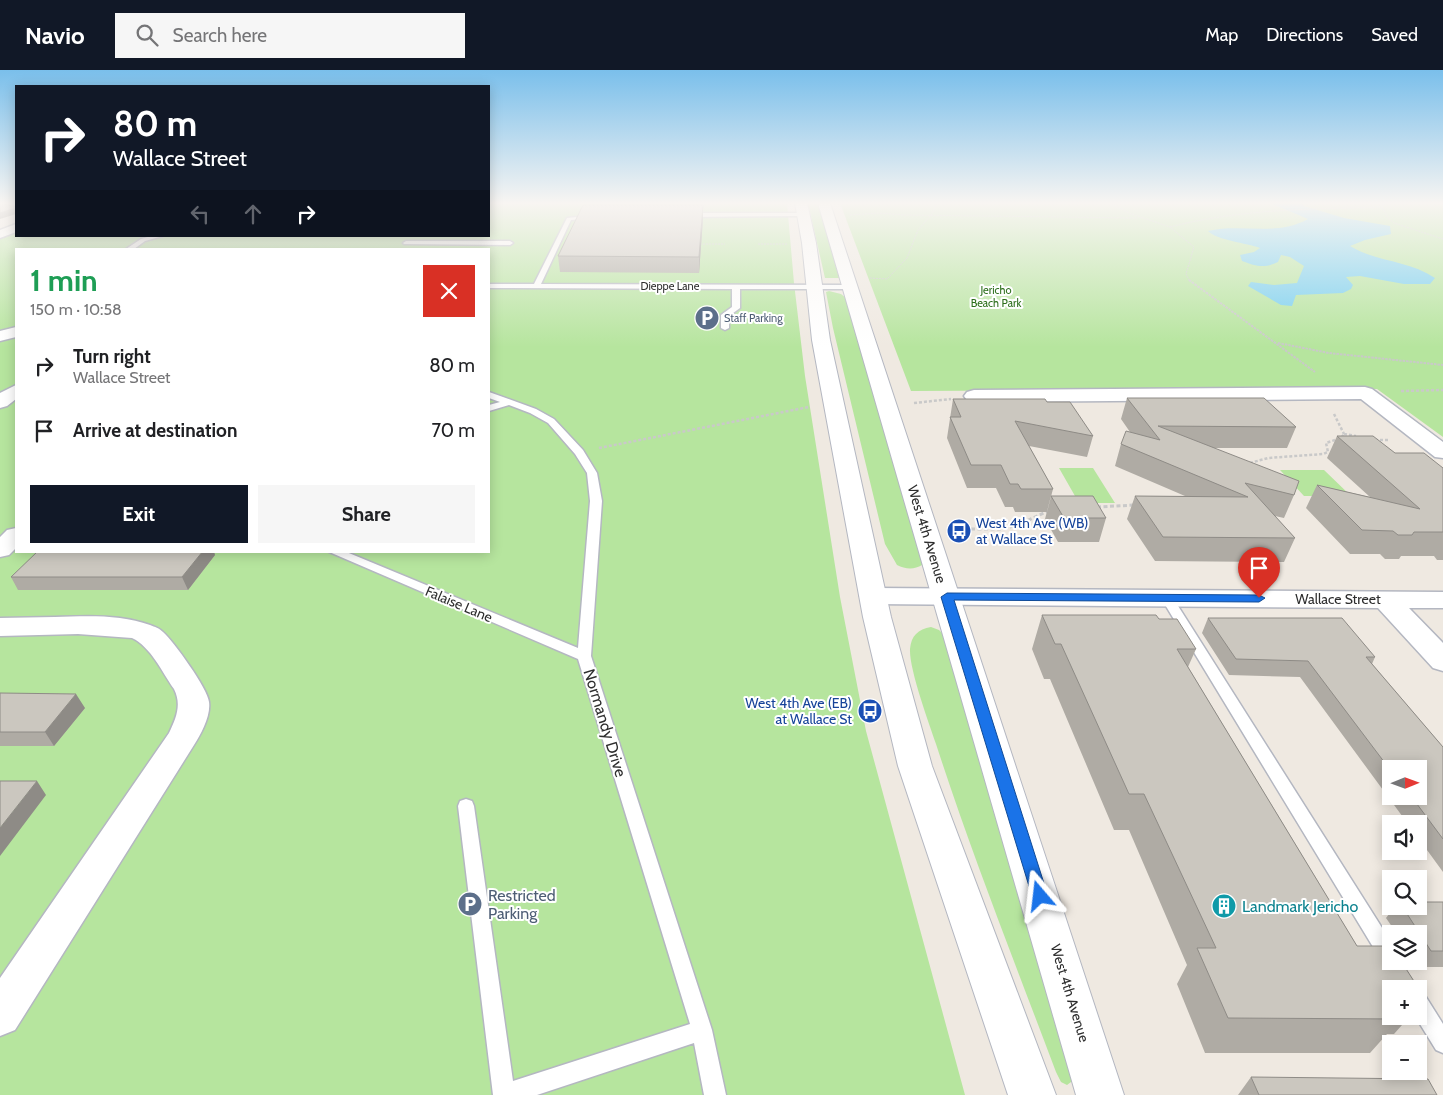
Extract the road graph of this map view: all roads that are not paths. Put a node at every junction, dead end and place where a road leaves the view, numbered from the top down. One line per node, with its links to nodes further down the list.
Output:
1 (554, 251): 5 (lane)
2 (808, 251): 8 (main road)
3 (845, 251): 4 (main road, West 4th Avenue)
4 (859, 282): 8 (lane, Dieppe Lane); 23 (main road, West 4th Avenue)
5 (537, 285): 6 (lane, Dieppe Lane); 7 (lane, Dieppe Lane)
6 (490, 286)
7 (736, 286): 8 (lane, Dieppe Lane); 9 (lane)
8 (813, 287): 22 (main road)
9 (725, 328)
10 (15, 332): 11 (street)
11 (0, 336)
12 (15, 391): 15 (street)
13 (490, 395): 16 (lane, Normandy Drive)
14 (974, 396): 18 (street)
15 (0, 402)
16 (508, 403): 17 (lane); 28 (lane, Normandy Drive)
17 (490, 408)
18 (1443, 452)
19 (15, 536): 20 (street)
20 (0, 550)
21 (338, 553): 28 (lane, Falaise Lane)
22 (873, 596): 23 (street, Wallace Street); 37 (main road)
23 (947, 597): 24 (street, Wallace Street); 38 (main road, West 4th Avenue)
24 (1167, 598): 25 (street, Wallace Street); 31 (lane)
25 (1385, 599): 26 (street, Wallace Street); 29 (street)
26 (1443, 600)
27 (0, 627): 32 (street)
28 (584, 656): 34 (lane, Normandy Drive)
29 (1443, 661)
30 (466, 806): 34 (lane)
31 (1382, 944)
32 (0, 1015)
33 (1427, 1017): 35 (lane)
34 (702, 1030): 36 (lane, Normandy Drive)
35 (1443, 1043)
36 (715, 1095)
37 (1032, 1095)
38 (1100, 1095)

